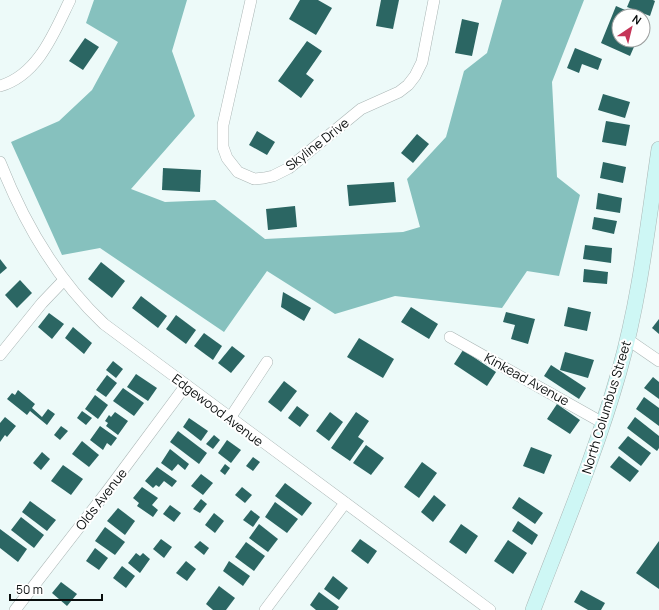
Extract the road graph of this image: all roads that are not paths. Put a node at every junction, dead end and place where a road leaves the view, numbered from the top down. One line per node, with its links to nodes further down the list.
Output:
1 (70, 0): 4 (street)
2 (251, 0): 3 (street, Skyline Drive)
3 (434, 0)
4 (0, 86)
5 (659, 148): 9 (main road, North Columbus Street)
6 (0, 162): 7 (street, Edgewood Avenue)
7 (64, 280): 10 (street); 13 (street, Edgewood Avenue)
8 (450, 337): 15 (street, Kinkead Avenue)
9 (628, 338): 11 (street); 15 (main road, North Columbus Street)
10 (0, 355)
11 (659, 361)
12 (267, 362): 14 (street)
13 (186, 385): 14 (street, Edgewood Avenue); 17 (street, Olds Avenue)
14 (230, 418): 16 (street, Edgewood Avenue)
15 (603, 423): 20 (main road, North Columbus Street)
16 (345, 503): 18 (street); 19 (street, Edgewood Avenue)
17 (14, 610)
18 (265, 610)
19 (490, 610)
20 (533, 610)

